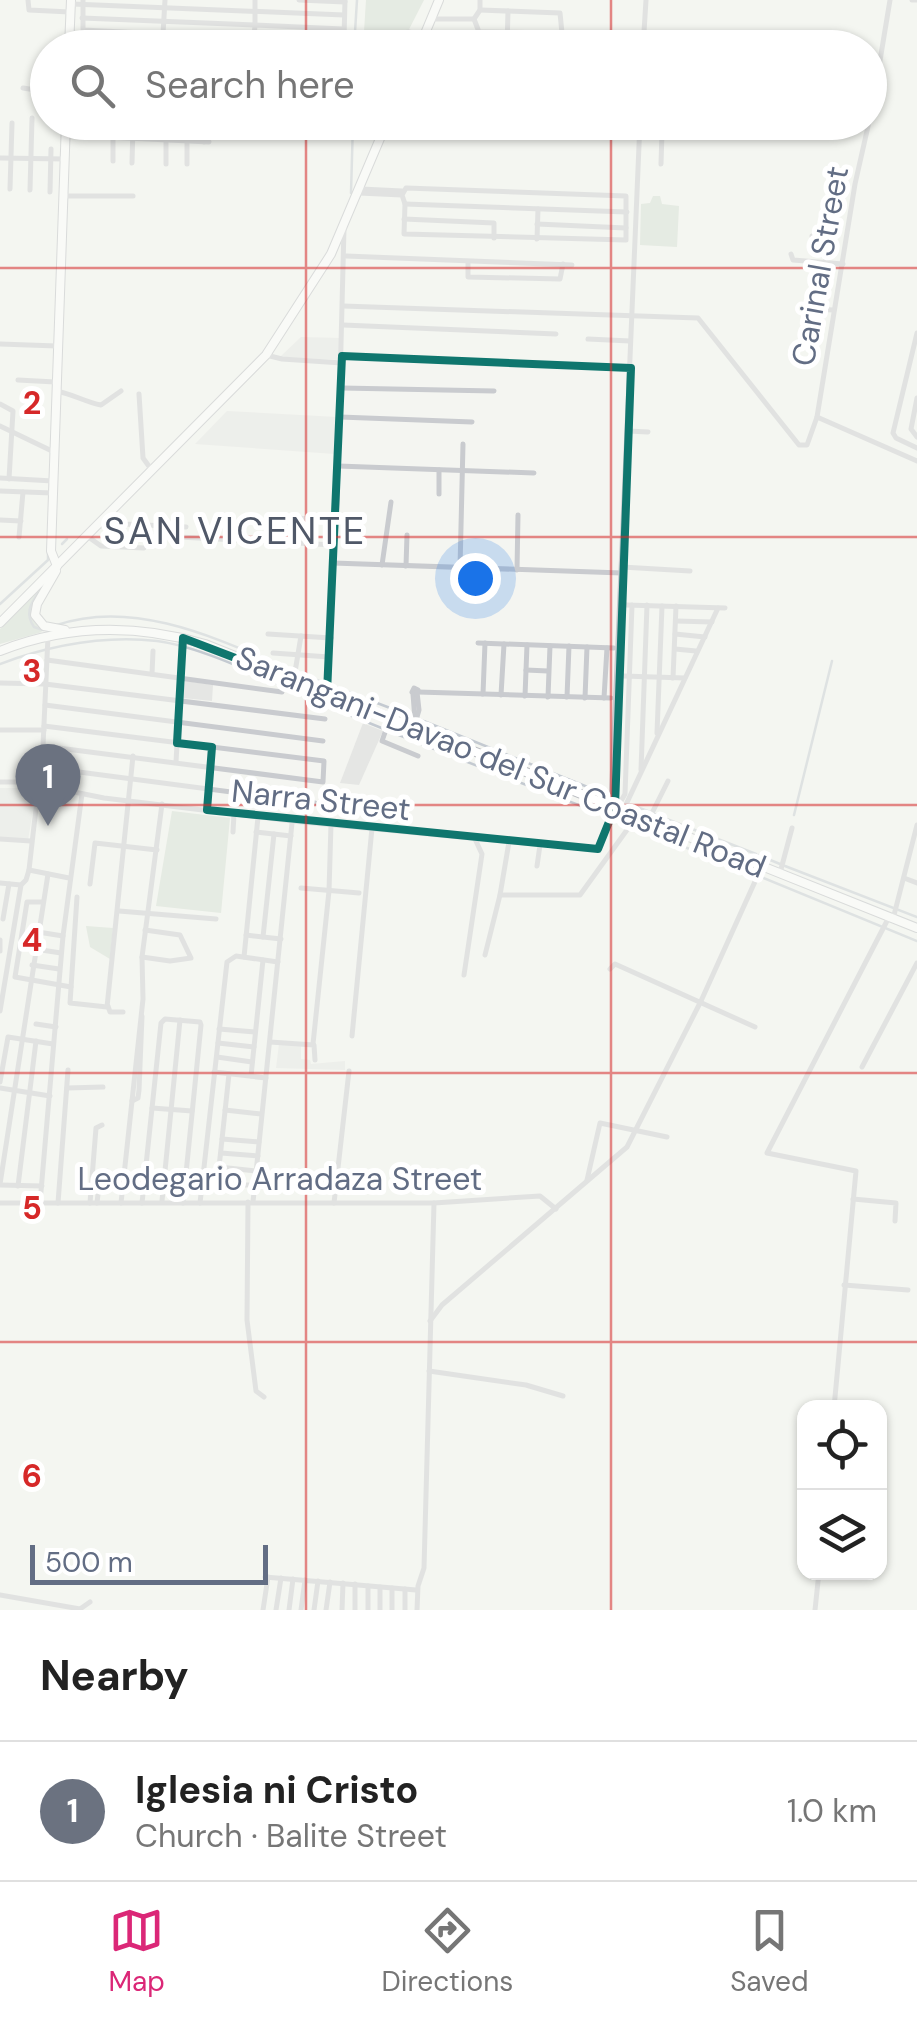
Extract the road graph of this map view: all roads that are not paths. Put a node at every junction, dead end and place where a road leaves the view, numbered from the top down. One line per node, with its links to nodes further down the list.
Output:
1 (28, 0): 12 (street)
2 (189, 0): 13 (street)
3 (255, 0): 16 (street)
4 (299, 0): 9 (street)
5 (439, 0): 19 (main road)
6 (480, 0): 14 (street)
7 (646, 0): 32 (street)
8 (890, 0): 33 (street, Carinal Street)
9 (345, 1): 17 (street)
10 (83, 2): 11 (street); 12 (street); 18 (street)
11 (165, 4): 13 (street); 21 (street)
12 (67, 5): 24 (main road)
13 (188, 8): 16 (street)
14 (480, 10): 15 (street); 20 (street)
15 (508, 10): 30 (street); 31 (street)
16 (255, 12): 17 (street); 22 (street)
17 (344, 15): 23 (street)
18 (82, 18): 21 (street); 25 (street)
19 (431, 19): 20 (street); 28 (main road)
20 (474, 19): 29 (street)
21 (164, 21): 22 (street); 26 (street)
22 (254, 25): 23 (street); 27 (street)
23 (344, 29)
24 (68, 30)
25 (82, 30)
26 (163, 30)
27 (254, 30)
28 (426, 30)
29 (478, 30)
30 (507, 30)
31 (562, 30)
32 (645, 30)
33 (885, 30)
34 (23, 88): 35 (street)
35 (30, 89)
36 (12, 123): 50 (street)
37 (31, 140): 51 (street)
38 (65, 140): 53 (main road)
39 (112, 140): 54 (street)
40 (133, 140): 55 (street)
41 (166, 140): 47 (street); 56 (street)
42 (207, 140): 47 (street)
43 (381, 140): 61 (main road)
44 (639, 140): 90 (street)
45 (662, 140): 58 (street)
46 (865, 140): 85 (street, Carinal Street)
47 (187, 141): 57 (street)
48 (52, 148): 52 (street)
49 (0, 158): 50 (street)
50 (11, 158): 51 (street); 59 (street)
51 (31, 159): 52 (street); 60 (street)
52 (51, 160): 53 (street); 62 (street)
53 (64, 160): 65 (main road)
54 (113, 161)
55 (132, 163)
56 (166, 164)
57 (187, 164)
58 (661, 164)
59 (10, 189)
60 (30, 190)
61 (360, 191): 64 (street); 75 (main road)
62 (50, 192)
63 (516, 192): 64 (street); 69 (street); 71 (street)
64 (402, 193): 67 (street)
65 (63, 196): 66 (street); 97 (main road)
66 (133, 196)
67 (405, 204): 68 (street); 72 (street)
68 (494, 207): 69 (street); 73 (street)
69 (515, 208): 70 (street)
70 (538, 208): 71 (street); 74 (street)
71 (631, 212): 76 (street)
72 (404, 219): 73 (street); 78 (street)
73 (494, 223): 78 (street)
74 (537, 224): 76 (street); 79 (street)
75 (344, 228): 81 (street); 98 (main road)
76 (626, 228): 79 (street)
77 (812, 236): 83 (street)
78 (494, 238): 79 (street)
79 (536, 239)
80 (791, 254): 83 (street)
81 (346, 256): 82 (street); 87 (street)
82 (468, 262): 84 (street); 84 (street)
83 (826, 263): 85 (street)
84 (563, 264): 86 (street)
85 (843, 264): 89 (street, Carinal Street)
86 (572, 265)
87 (343, 306): 90 (street); 91 (street)
88 (808, 309): 89 (street)
89 (834, 310): 113 (street, Carinal Street)
90 (633, 317): 95 (street); 113 (street)
91 (342, 325): 93 (street); 99 (street)
92 (917, 333): 101 (street)
93 (556, 334)
94 (588, 340): 95 (street)
95 (632, 341): 100 (street)
96 (0, 344): 97 (street)
97 (57, 346): 104 (main road)
98 (266, 355): 99 (street); 126 (main road)
99 (342, 359): 100 (street); 105 (street)
100 (631, 368): 116 (street)
101 (908, 373): 102 (street); 121 (street)
102 (917, 375)
103 (18, 380): 104 (street)
104 (56, 386): 106 (street); 122 (main road)
105 (341, 388): 107 (street); 112 (street)
106 (121, 391)
107 (494, 391)
108 (138, 394): 126 (street)
109 (917, 398): 111 (street)
110 (0, 404): 117 (street)
111 (915, 416): 119 (street)
112 (340, 418): 114 (street); 124 (street)
113 (817, 418): 123 (street)
114 (472, 422)
115 (0, 426): 117 (street)
116 (628, 431): 118 (street); 156 (street)
117 (11, 432): 122 (street); 130 (street)
118 (648, 432)
119 (917, 437)
120 (463, 444): 127 (street)
121 (917, 448)
122 (54, 452): 131 (main road)
123 (917, 461)
124 (338, 466): 125 (street); 142 (street)
125 (439, 470): 127 (street); 135 (street)
126 (153, 471): 137 (main road)
127 (462, 471): 128 (street); 154 (street)
128 (534, 474)
129 (0, 478): 130 (street)
130 (9, 479): 131 (street)
131 (53, 481): 134 (main road)
132 (0, 492): 133 (street)
133 (23, 492): 134 (street); 141 (street)
134 (52, 493): 152 (main road)
135 (439, 494)
136 (391, 502): 151 (street)
137 (110, 514): 143 (main road); 144 (street)
138 (518, 515): 155 (street)
139 (274, 517): 142 (street)
140 (0, 520): 141 (street)
141 (21, 520): 147 (street)
142 (336, 520): 148 (street)
143 (99, 525): 146 (main road); 148 (street)
144 (186, 527)
145 (408, 535): 153 (street)
146 (88, 536): 149 (street); 152 (main road)
147 (20, 538)
148 (334, 546): 150 (street)
149 (144, 548)
150 (333, 563): 151 (street); 169 (street)
151 (382, 564): 153 (street)
152 (57, 566): 162 (main road); 164 (main road, Sarangani-Davao del Sur Coastal Road)
153 (406, 566): 154 (street)
154 (460, 568): 155 (street)
155 (517, 570): 156 (street)
156 (622, 570): 157 (street); 235 (street)
157 (690, 571)
158 (647, 605): 159 (street); 190 (street); 191 (street)
159 (662, 606): 160 (street); 192 (street)
160 (676, 606): 161 (street); 163 (street)
161 (676, 620): 163 (street); 166 (street)
162 (0, 622)
163 (712, 622): 168 (street)
164 (76, 631): 170 (main road, Sarangani-Davao del Sur Coastal Road); 171 (main road, Sarangani-Davao del Sur Coastal Road)
165 (268, 634): 167 (street)
166 (675, 634): 168 (street); 177 (street)
167 (302, 636): 169 (street); 182 (street)
168 (705, 637): 180 (street)
169 (330, 638): 183 (street)
170 (46, 644): 178 (main road, Sarangani-Davao del Sur Coastal Road); 184 (street)
171 (183, 644): 193 (street); 196 (main road, Sarangani-Davao del Sur Coastal Road)
172 (504, 644): 173 (street); 201 (street); 202 (street)
173 (527, 645): 174 (street); 187 (street)
174 (550, 646): 175 (street); 188 (street)
175 (569, 646): 176 (street); 205 (street)
176 (587, 647): 206 (street); 206 (street)
177 (674, 649): 180 (street); 185 (street)
178 (0, 651)
179 (153, 652): 189 (street)
180 (698, 652): 186 (street)
181 (273, 653): 182 (street)
182 (299, 654): 183 (street); 196 (street)
183 (329, 658): 200 (street)
184 (46, 660): 189 (street); 198 (street)
185 (674, 664): 186 (street); 194 (street)
186 (692, 664): 195 (street)
187 (526, 670): 188 (street); 203 (street)
188 (549, 670): 204 (street)
189 (152, 674): 193 (street)
190 (626, 676): 191 (street); 231 (street)
191 (644, 676): 192 (street); 224 (street)
192 (658, 677): 194 (street); 215 (street)
193 (182, 678): 199 (street); 207 (street)
194 (674, 678): 195 (street)
195 (686, 678): 215 (street)
196 (294, 680): 200 (main road, Sarangani-Davao del Sur Coastal Road)
197 (0, 683): 198 (street)
198 (45, 684): 207 (street); 208 (street)
199 (282, 692)
200 (327, 693): 209 (main road, Sarangani-Davao del Sur Coastal Road)
201 (482, 694): 202 (street); 212 (street)
202 (502, 695): 203 (street)
203 (525, 696): 204 (street)
204 (548, 697): 205 (street)
205 (567, 697): 206 (street)
206 (586, 698)
207 (180, 699): 210 (street); 211 (street)
208 (45, 705): 211 (street); 213 (street)
209 (390, 718): 212 (main road, Sarangani-Davao del Sur Coastal Road); 220 (street)
210 (324, 719)
211 (179, 720): 216 (street); 217 (street)
212 (415, 724): 235 (main road, Sarangani-Davao del Sur Coastal Road)
213 (44, 728): 214 (street); 217 (street); 218 (street)
214 (0, 730)
215 (657, 738): 224 (street)
216 (323, 740)
217 (178, 743): 221 (street); 223 (street)
218 (43, 746): 219 (street); 222 (street)
219 (133, 756): 221 (street); 225 (street)
220 (418, 756)
221 (176, 762): 223 (street)
222 (41, 766): 225 (street); 228 (street)
223 (210, 767): 229 (street)
224 (640, 773): 231 (street)
225 (131, 778): 229 (street); 232 (street)
226 (668, 781): 241 (street)
227 (0, 782): 228 (street, Narra Street)
228 (40, 784): 230 (street, Narra Street); 252 (street)
229 (208, 788): 233 (street); 236 (street)
230 (82, 794): 232 (street, Narra Street); 263 (street)
231 (627, 795): 235 (street)
232 (129, 801): 234 (street, Narra Street); 255 (street)
233 (316, 803)
234 (162, 804): 236 (street, Narra Street); 257 (street)
235 (616, 808): 238 (main road, Sarangani-Davao del Sur Coastal Road); 254 (street, Narra Street)
236 (207, 810): 237 (street, Narra Street)
237 (234, 814): 239 (street, Narra Street); 246 (street)
238 (637, 816): 241 (main road, Sarangani-Davao del Sur Coastal Road); 273 (street)
239 (258, 817): 240 (street, Narra Street); 247 (street)
240 (292, 821): 242 (street, Narra Street); 249 (street)
241 (648, 821): 259 (main road, Sarangani-Davao del Sur Coastal Road)
242 (332, 824): 244 (street, Narra Street); 271 (street)
243 (917, 825): 256 (street)
244 (372, 828): 250 (street, Narra Street); 318 (street)
245 (792, 828): 262 (street)
246 (233, 832)
247 (256, 832): 248 (street); 286 (street)
248 (274, 834): 249 (street); 288 (street)
249 (290, 836): 289 (street)
250 (475, 838): 253 (street, Narra Street); 303 (street)
251 (0, 839): 252 (street)
252 (31, 841): 260 (street)
253 (508, 842): 254 (street, Narra Street); 273 (street)
254 (540, 845): 258 (street)
255 (124, 848): 257 (street); 269 (street); 278 (street)
256 (914, 848): 264 (street)
257 (157, 850): 279 (street)
258 (537, 866)
259 (762, 866): 262 (main road, Sarangani-Davao del Sur Coastal Road); 307 (street)
260 (29, 870): 261 (street); 268 (street)
261 (48, 874): 263 (street); 275 (street)
262 (780, 874): 280 (main road, Sarangani-Davao del Sur Coastal Road)
263 (69, 878): 287 (street)
264 (904, 878): 266 (street); 280 (street)
265 (0, 883): 267 (street)
266 (917, 883)
267 (9, 884): 268 (street); 281 (street)
268 (21, 884): 309 (street)
269 (90, 884)
270 (302, 888): 271 (street)
271 (329, 891): 272 (street); 276 (street)
272 (359, 892)
273 (500, 895): 294 (street)
274 (77, 897): 306 (street)
275 (42, 902): 285 (street); 304 (street)
276 (328, 904): 277 (street); 324 (street)
277 (336, 906)
278 (118, 911): 279 (street); 308 (street)
279 (147, 914): 282 (street); 284 (street)
280 (891, 918): 283 (main road, Sarangani-Davao del Sur Coastal Road); 367 (street)
281 (3, 919)
282 (216, 919)
283 (917, 928)
284 (145, 930): 296 (street); 296 (street)
285 (38, 932): 287 (street); 291 (street)
286 (246, 935): 288 (street); 295 (street)
287 (63, 936): 293 (street)
288 (263, 937): 289 (street)
289 (281, 939): 298 (street)
290 (0, 940): 292 (street)
291 (34, 948): 293 (street); 300 (street)
292 (0, 951)
293 (61, 952): 301 (street)
294 (485, 955)
295 (244, 956): 297 (street); 316 (street)
296 (142, 957): 311 (street)
297 (263, 960): 298 (street); 317 (street)
298 (278, 962): 321 (street)
299 (917, 962): 330 (street)
300 (32, 965): 301 (street); 304 (street)
301 (60, 969): 305 (street)
302 (610, 970): 307 (street)
303 (464, 975)
304 (30, 980): 305 (street); 319 (street)
305 (58, 985): 306 (street); 314 (street)
306 (71, 987): 308 (street)
307 (701, 1001): 315 (street); 351 (street)
308 (108, 1006): 310 (street)
309 (0, 1010)
310 (122, 1012)
311 (142, 1017): 329 (street); 334 (street)
312 (180, 1020): 345 (street); 346 (street); 348 (street)
313 (36, 1024): 314 (street)
314 (56, 1027): 323 (street)
315 (755, 1027)
316 (219, 1029): 317 (street); 322 (street)
317 (255, 1032): 325 (street)
318 (352, 1036)
319 (22, 1039): 320 (street); 338 (street); 342 (street)
320 (36, 1042): 323 (street); 343 (street)
321 (270, 1042): 324 (street); 337 (street)
322 (218, 1043): 325 (street); 326 (street)
323 (54, 1044): 344 (street)
324 (312, 1044): 327 (street)
325 (254, 1046): 328 (street)
326 (216, 1057): 328 (street); 333 (street)
327 (315, 1060)
328 (252, 1062): 336 (street)
329 (135, 1064): 334 (street); 341 (street)
330 (862, 1067)
331 (68, 1070): 340 (street)
332 (349, 1071): 370 (street)
333 (214, 1072): 335 (street); 362 (street)
334 (140, 1074): 341 (street)
335 (230, 1074): 336 (street); 347 (street)
336 (251, 1076): 337 (street)
337 (266, 1078): 349 (street)
338 (0, 1085): 342 (street)
339 (103, 1087): 340 (street)
340 (67, 1088): 373 (street)
341 (136, 1088): 375 (street)
342 (14, 1090): 343 (street); 361 (street)
343 (31, 1093): 344 (street); 364 (street)
344 (50, 1096): 365 (street)
345 (152, 1108): 346 (street); 376 (street)
346 (172, 1110): 348 (street); 377 (street)
347 (225, 1110): 349 (street); 353 (street)
348 (192, 1111): 378 (street)
349 (261, 1114): 354 (street)
350 (102, 1125): 374 (street)
351 (637, 1130): 352 (street); 360 (street); 360 (street)
352 (667, 1137)
353 (222, 1139): 354 (street); 355 (street)
354 (259, 1142): 356 (street)
355 (220, 1154): 356 (street); 357 (street)
356 (258, 1156): 359 (street)
357 (219, 1167): 359 (street); 366 (street)
358 (107, 1171): 374 (street)
359 (256, 1171): 363 (street)
360 (586, 1183): 380 (street)
361 (0, 1185): 364 (street)
362 (203, 1185): 366 (street); 368 (street)
363 (255, 1185): 366 (street); 369 (street)
364 (18, 1186): 365 (street)
365 (42, 1186): 372 (street)
366 (217, 1186)
367 (853, 1199): 381 (street); 382 (street)
368 (200, 1202): 369 (street, Leodegario Arradaza Street); 378 (street, Leodegario Arradaza Street)
369 (250, 1202): 370 (street, Leodegario Arradaza Street); 387 (street)
370 (334, 1202): 379 (street, Leodegario Arradaza Street)
371 (0, 1203): 372 (street, Leodegario Arradaza Street)
372 (40, 1203): 373 (street, Leodegario Arradaza Street)
373 (58, 1203): 374 (street, Leodegario Arradaza Street)
374 (93, 1203): 375 (street, Leodegario Arradaza Street)
375 (121, 1203): 376 (street, Leodegario Arradaza Street)
376 (142, 1203): 377 (street, Leodegario Arradaza Street)
377 (162, 1203): 378 (street, Leodegario Arradaza Street)
378 (183, 1203)
379 (434, 1204): 380 (street, Leodegario Arradaza Street); 384 (street)
380 (556, 1208): 384 (street)
381 (896, 1221)
382 (844, 1285): 383 (street); 388 (street)
383 (908, 1290)
384 (432, 1313): 385 (street)
385 (428, 1371): 386 (street); 401 (street)
386 (563, 1396)
387 (264, 1397)
388 (835, 1400)
389 (280, 1578): 390 (street); 404 (street); 405 (street)
390 (293, 1579): 391 (street); 406 (street)
391 (305, 1580): 393 (street); 407 (street)
392 (818, 1580): 417 (street)
393 (318, 1582): 394 (street); 408 (street)
394 (330, 1582): 395 (street); 409 (street)
395 (343, 1584): 396 (street); 410 (street)
396 (356, 1584): 397 (street); 411 (street)
397 (368, 1586): 398 (street); 412 (street)
398 (380, 1586): 399 (street); 413 (street)
399 (392, 1588): 400 (street); 414 (street)
400 (405, 1588): 401 (street); 415 (street)
401 (418, 1590): 416 (street)
402 (0, 1595): 403 (street)
403 (90, 1602)
404 (263, 1610)
405 (276, 1610)
406 (289, 1610)
407 (302, 1610)
408 (314, 1610)
409 (326, 1610)
410 (342, 1610)
411 (355, 1610)
412 (368, 1610)
413 (380, 1610)
414 (392, 1610)
415 (405, 1610)
416 (417, 1610)
417 (815, 1610)

